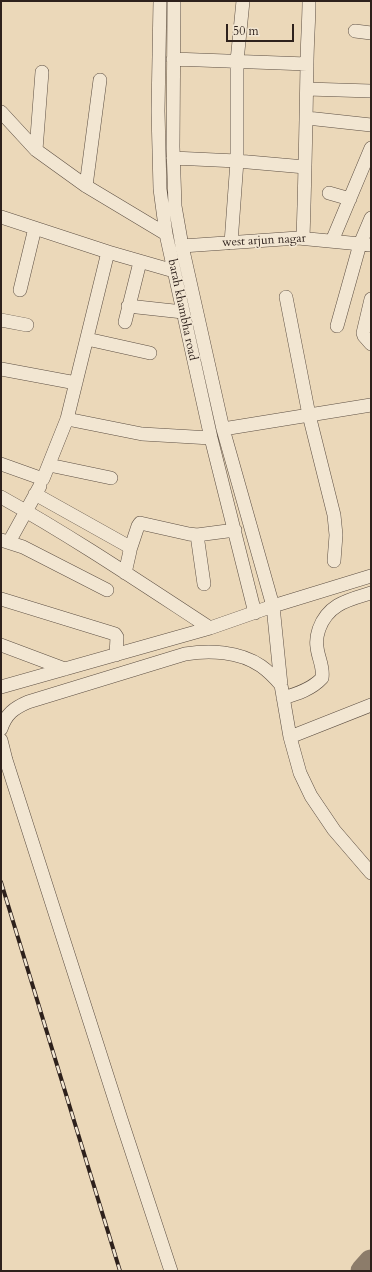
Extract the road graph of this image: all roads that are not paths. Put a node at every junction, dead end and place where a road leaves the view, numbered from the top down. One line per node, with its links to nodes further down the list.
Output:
1 (160, 1): 28 (street, barah khambha road)
2 (174, 1): 7 (street, barah khambha road)
3 (243, 1): 8 (street)
4 (309, 1): 9 (street)
5 (355, 31): 6 (street)
6 (371, 33)
7 (173, 59): 8 (street); 19 (street, barah khambha road)
8 (237, 61): 9 (street); 20 (street)
9 (307, 64): 12 (street)
10 (42, 72): 18 (street)
11 (100, 80): 22 (street)
12 (308, 89): 13 (street); 15 (street)
13 (371, 91)
14 (1, 112): 18 (street)
15 (307, 118): 16 (street); 21 (street)
16 (371, 125)
17 (371, 148): 24 (street)
18 (36, 150): 22 (street)
19 (173, 158): 20 (street); 33 (street, barah khambha road)
20 (236, 161): 21 (street); 31 (street)
21 (305, 167): 29 (street)
22 (86, 186): 28 (street)
23 (329, 193): 24 (street)
24 (350, 199): 30 (street)
25 (1, 217): 27 (street)
26 (371, 218): 32 (street)
27 (35, 228): 34 (street); 37 (street)
28 (166, 234): 36 (street, barah khambha road)
29 (303, 238): 30 (street, west arjun nagar); 31 (street, west arjun nagar)
30 (332, 241): 32 (street, west arjun nagar)
31 (231, 242): 33 (street, west arjun nagar)
32 (366, 244): 45 (street)
33 (182, 246): 54 (street, barah khambha road)
34 (108, 252): 35 (street); 46 (street)
35 (140, 262): 36 (street); 40 (street)
36 (174, 271): 41 (street, barah khambha road)
37 (20, 290)
38 (286, 297): 52 (street)
39 (371, 299): 47 (street)
40 (128, 306): 41 (street); 43 (street)
41 (182, 312): 55 (street, barah khambha road)
42 (1, 320): 44 (street)
43 (125, 322)
44 (27, 325)
45 (337, 326)
46 (87, 338): 48 (street); 50 (street)
47 (371, 344)
48 (150, 353)
49 (1, 369): 50 (street)
50 (76, 383): 53 (street)
51 (371, 405): 52 (street)
52 (309, 415): 54 (street); 67 (street)
53 (67, 419): 55 (street); 57 (street)
54 (223, 429): 74 (street, barah khambha road)
55 (211, 438): 63 (street, barah khambha road)
56 (1, 464): 59 (street)
57 (49, 465): 58 (street); 59 (street)
58 (111, 478)
59 (43, 480): 60 (street)
60 (36, 494): 62 (street); 66 (street)
61 (1, 497): 62 (street)
62 (26, 511): 65 (street); 68 (street)
63 (235, 530): 64 (street); 75 (street, barah khambha road)
64 (196, 534): 66 (street); 70 (street)
65 (5, 541): 71 (street)
66 (130, 550): 68 (street)
67 (334, 561)
68 (124, 572): 76 (street)
69 (371, 576): 74 (street)
70 (204, 584)
71 (107, 590)
72 (371, 593): 82 (street)
73 (1, 598): 78 (street)
74 (273, 606): 75 (street); 80 (street, barah khambha road)
75 (255, 613): 76 (street)
76 (210, 628): 78 (street)
77 (1, 645): 79 (street)
78 (116, 655): 79 (street)
79 (65, 669): 81 (street)
80 (281, 685): 82 (street, barah khambha road); 84 (street)
81 (1, 687)
82 (283, 698): 85 (street, barah khambha road)
83 (371, 705): 85 (street)
84 (1, 729)
85 (290, 737): 87 (street, barah khambha road)
86 (1, 740): 88 (street)
87 (371, 873)
88 (171, 1271)

